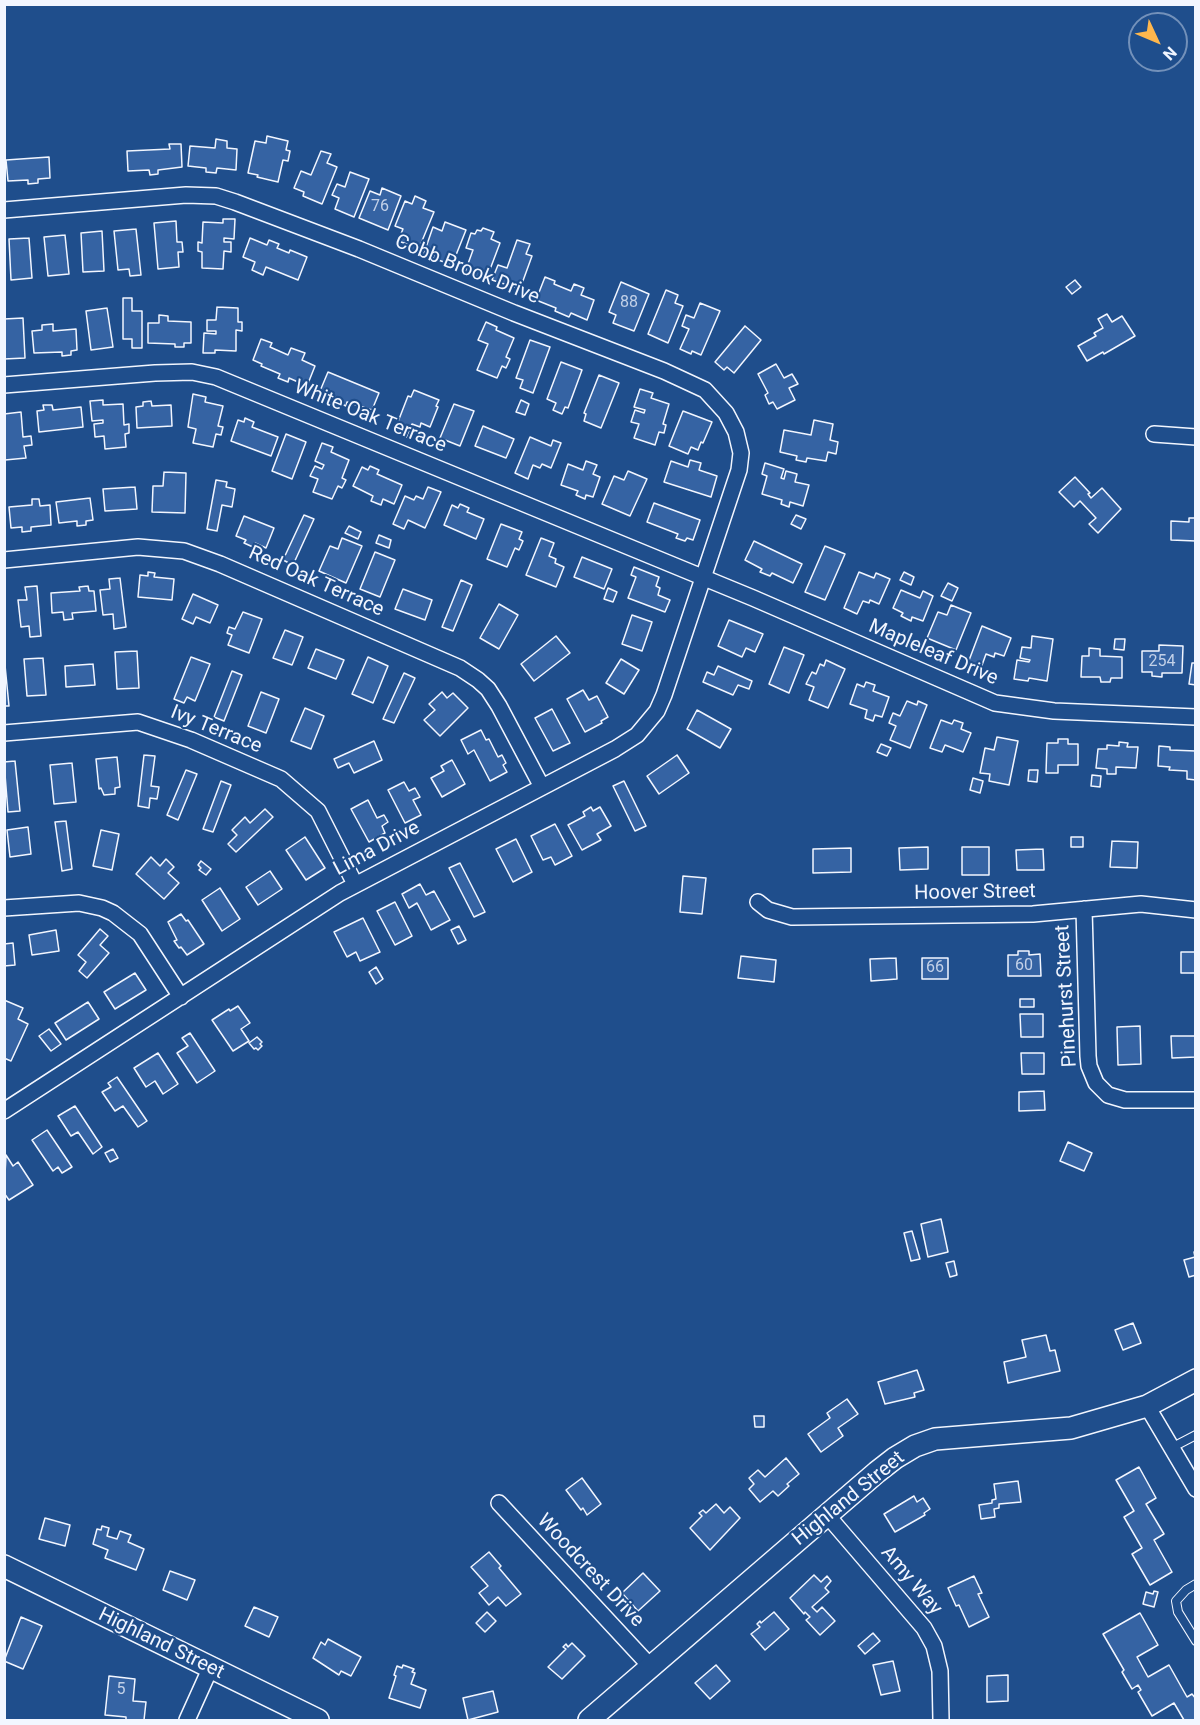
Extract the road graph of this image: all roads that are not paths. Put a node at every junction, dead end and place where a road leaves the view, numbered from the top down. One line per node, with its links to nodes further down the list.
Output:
1 (4, 210): 6 (street, Cobb Brook Drive)
2 (4, 385): 6 (street, White Oak Terrace)
3 (1154, 434): 4 (street)
4 (1196, 437)
5 (4, 560): 9 (street, Red Oak Terrace)
6 (703, 579): 7 (street, Mapleleaf Drive); 9 (street, Lima Drive)
7 (1196, 717)
8 (4, 732): 10 (street, Ivy Terrace)
9 (542, 787): 10 (street, Lima Drive)
10 (355, 884): 15 (street, Lima Drive)
11 (758, 902): 13 (street, Hoover Street)
12 (4, 908): 15 (street)
13 (1084, 909): 14 (street, Hoover Street); 16 (street, Pinehurst Street)
14 (1196, 910)
15 (181, 997): 17 (street, Lima Drive)
16 (1196, 1100)
17 (7, 1106)
18 (1196, 1380): 19 (street, Highland Street)
19 (1148, 1406): 21 (street); 24 (street, Highland Street)
20 (1196, 1435): 21 (lane)
21 (1172, 1448): 22 (street)
22 (1196, 1490)
23 (499, 1503): 28 (street, Woodcrest Drive)
24 (827, 1515): 28 (street, Highland Street); 33 (street, Amy Way)
25 (4, 1566): 29 (street, Highland Street)
26 (1196, 1584): 27 (lane)
27 (1196, 1641)
28 (651, 1667): 32 (street, Highland Street)
29 (210, 1669): 30 (street); 31 (street, Highland Street)
30 (187, 1720)
31 (318, 1720)
32 (590, 1720)
33 (941, 1720)

